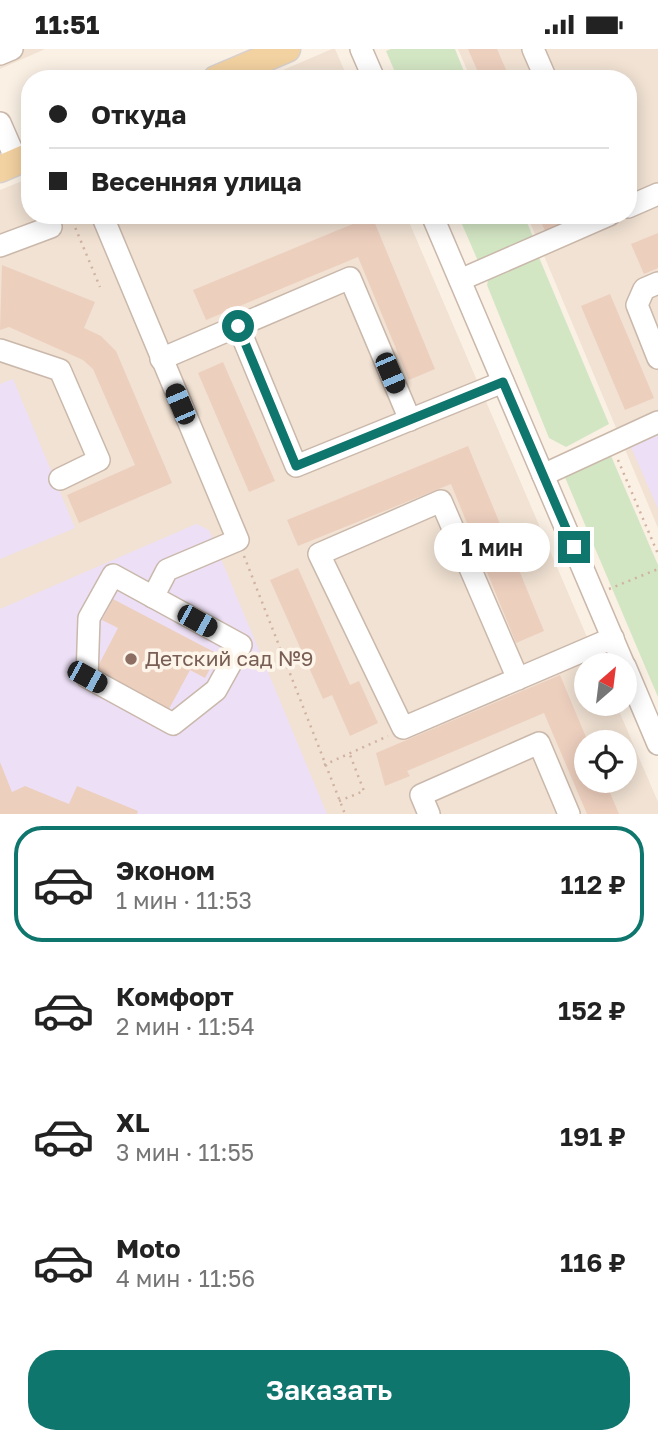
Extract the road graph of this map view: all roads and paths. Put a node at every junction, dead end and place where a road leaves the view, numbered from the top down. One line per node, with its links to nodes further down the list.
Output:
1 (12, 49): 5 (street)
2 (287, 49): 6 (main road)
3 (361, 49): 7 (street)
4 (534, 49): 8 (street)
5 (0, 54)
6 (237, 70)
7 (370, 70)
8 (542, 70)
9 (0, 123): 10 (street)
10 (15, 162)
11 (658, 194): 12 (street)
12 (637, 203)
13 (74, 224): 21 (path)
14 (106, 224): 25 (street)
15 (436, 224): 19 (street)
16 (587, 224): 19 (street)
17 (51, 227): 18 (street)
18 (0, 246)
19 (460, 279): 26 (street)
20 (658, 283): 24 (street)
21 (100, 287)
22 (238, 326): 25 (street); 27 (street); 27 (street)
23 (0, 350): 31 (street)
24 (658, 358)
25 (161, 359): 32 (street)
26 (503, 382): 27 (street); 30 (street)
27 (410, 420)
28 (658, 422): 29 (street)
29 (611, 443): 30 (street); 33 (path)
30 (543, 475): 35 (street)
31 (60, 478)
32 (237, 540): 34 (street); 42 (path)
33 (658, 554)
34 (153, 597): 34 (street)
35 (613, 638): 36 (street); 37 (street)
36 (619, 653)
37 (518, 679): 39 (street); 39 (street)
38 (637, 696): 40 (street)
39 (403, 728): 41 (path)
40 (658, 744)
41 (350, 755): 42 (path); 43 (path)
42 (324, 765): 43 (path)
43 (339, 800): 44 (path)
44 (345, 814)
45 (429, 814): 46 (street)
46 (569, 814)

